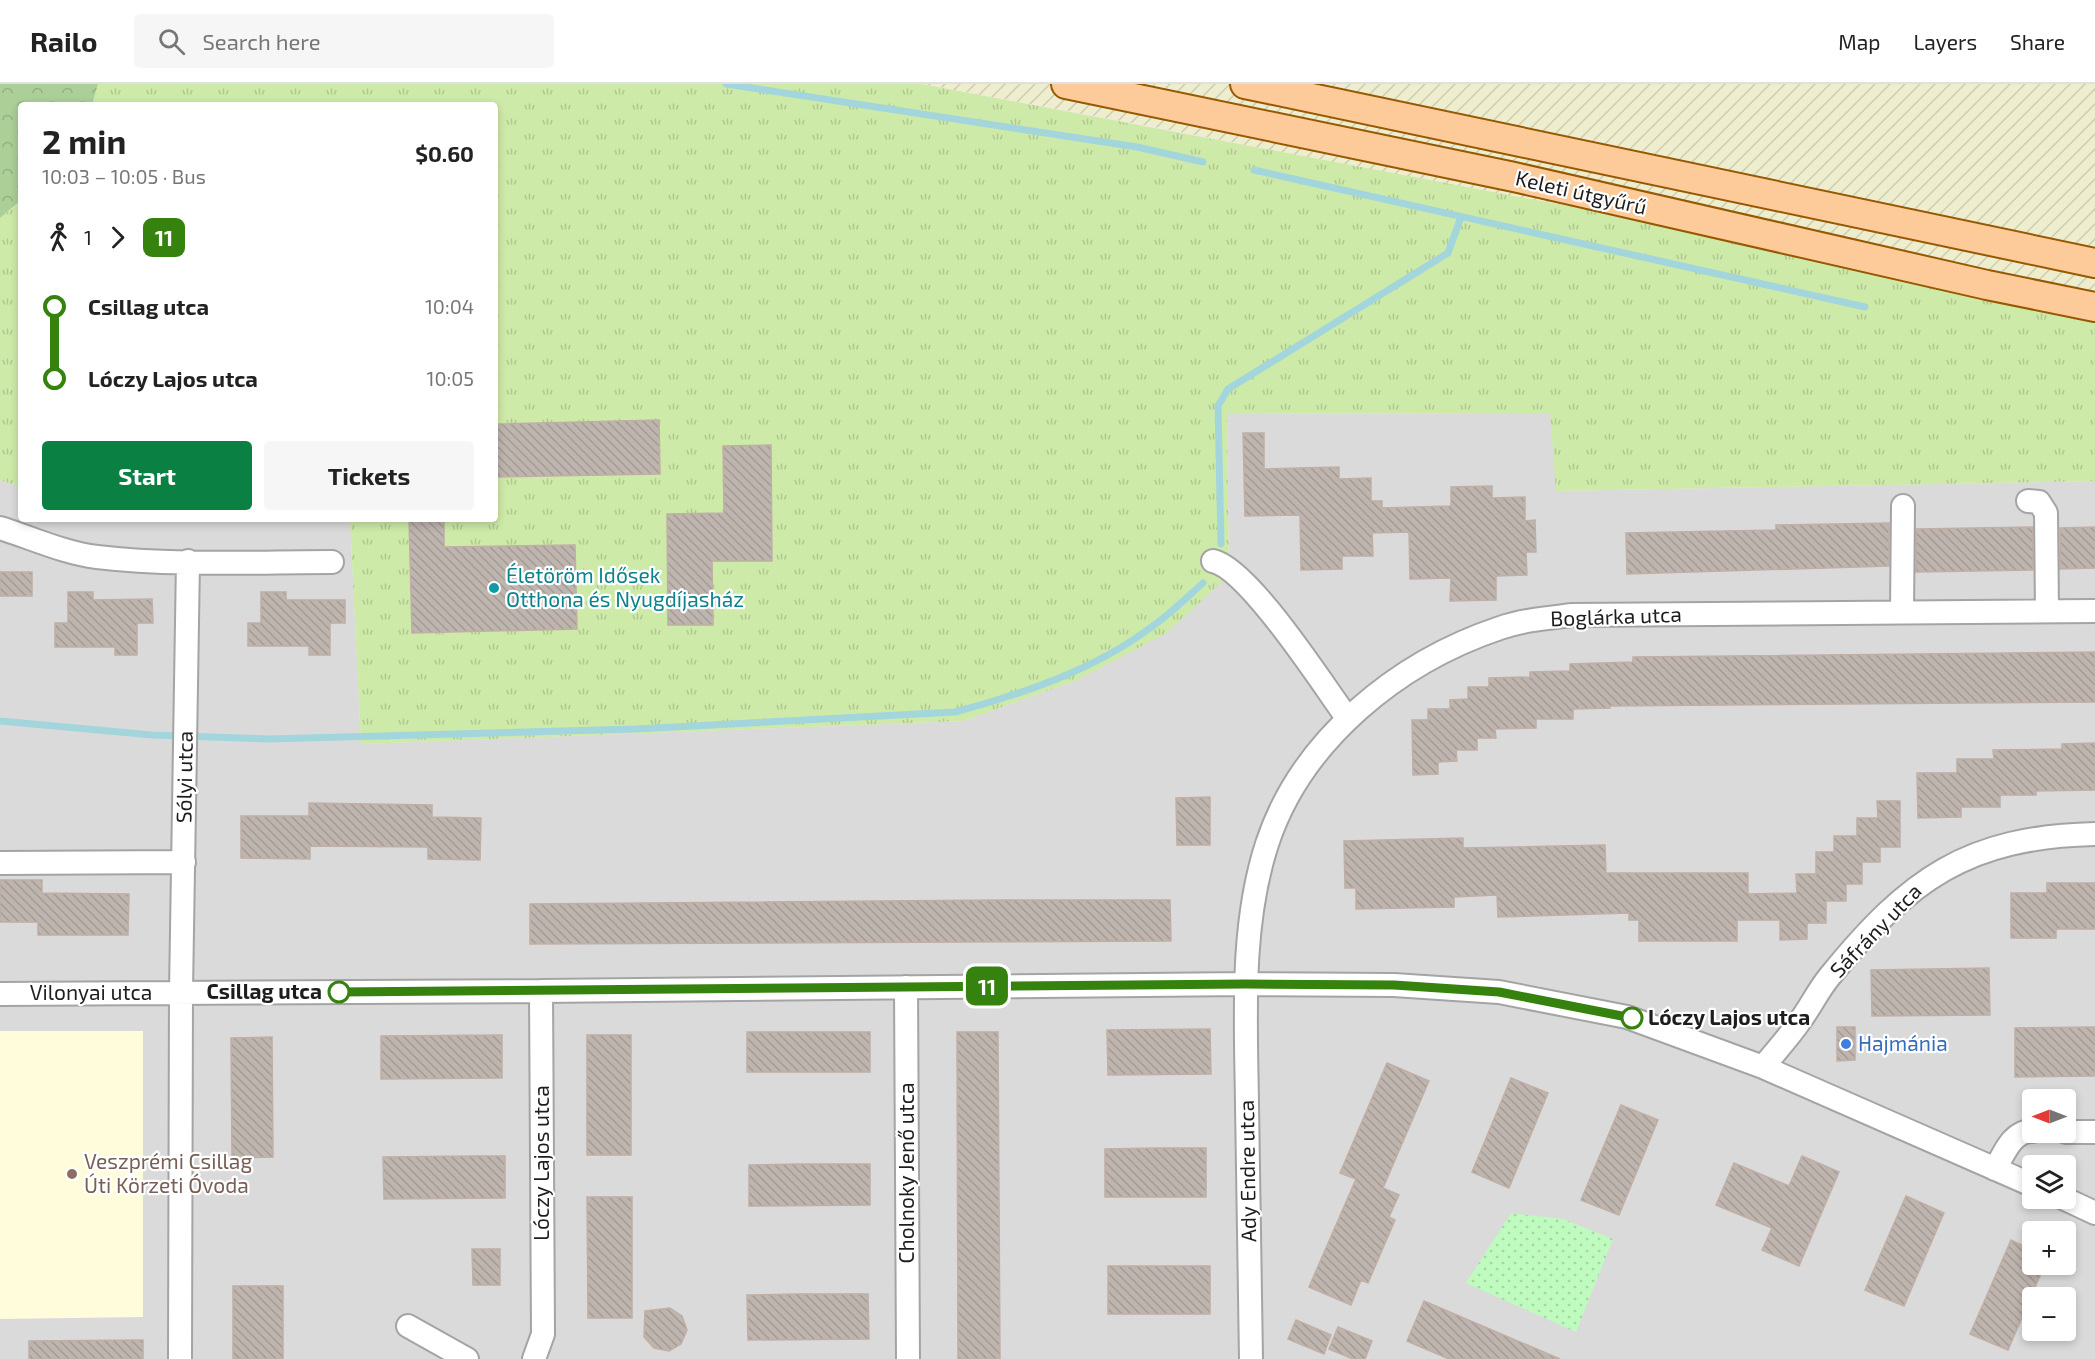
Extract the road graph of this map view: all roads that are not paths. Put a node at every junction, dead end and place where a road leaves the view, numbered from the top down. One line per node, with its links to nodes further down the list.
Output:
1 (1066, 84): 4 (main road, Keleti útgyűrű)
2 (1245, 84): 3 (main road, Keleti útgyűrű)
3 (2095, 263)
4 (2095, 307)
5 (2028, 501): 11 (street)
6 (1903, 506): 13 (street)
7 (0, 528): 8 (street)
8 (188, 561): 10 (street); 16 (street, Sólyi utca)
9 (1213, 561): 14 (street)
10 (332, 562)
11 (2048, 611): 12 (street, Boglárka utca); 13 (street, Boglárka utca)
12 (2095, 611)
13 (1902, 612): 14 (street, Boglárka utca)
14 (1348, 719): 18 (street, Boglárka utca)
15 (2095, 834): 23 (street, Sáfrány utca)
16 (184, 862): 17 (street); 21 (street, Sólyi utca)
17 (0, 863)
18 (1246, 984): 19 (street); 23 (street); 36 (street, Ady Endre utca)
19 (906, 987): 20 (street); 35 (street, Cholnoky Jenő utca)
20 (541, 992): 21 (street); 34 (street, Lóczy Lajos utca)
21 (181, 993): 22 (street, Vilonyai utca); 32 (street)
22 (0, 994)
23 (1763, 1067): 27 (street)
24 (2076, 1132): 25 (street)
25 (2095, 1132)
26 (2022, 1134): 27 (street)
27 (1995, 1169): 28 (street)
28 (2022, 1181)
29 (2076, 1204): 30 (street)
30 (2095, 1213)
31 (408, 1326): 33 (street)
32 (180, 1359)
33 (468, 1359)
34 (534, 1359)
35 (908, 1359)
36 (1251, 1359)

